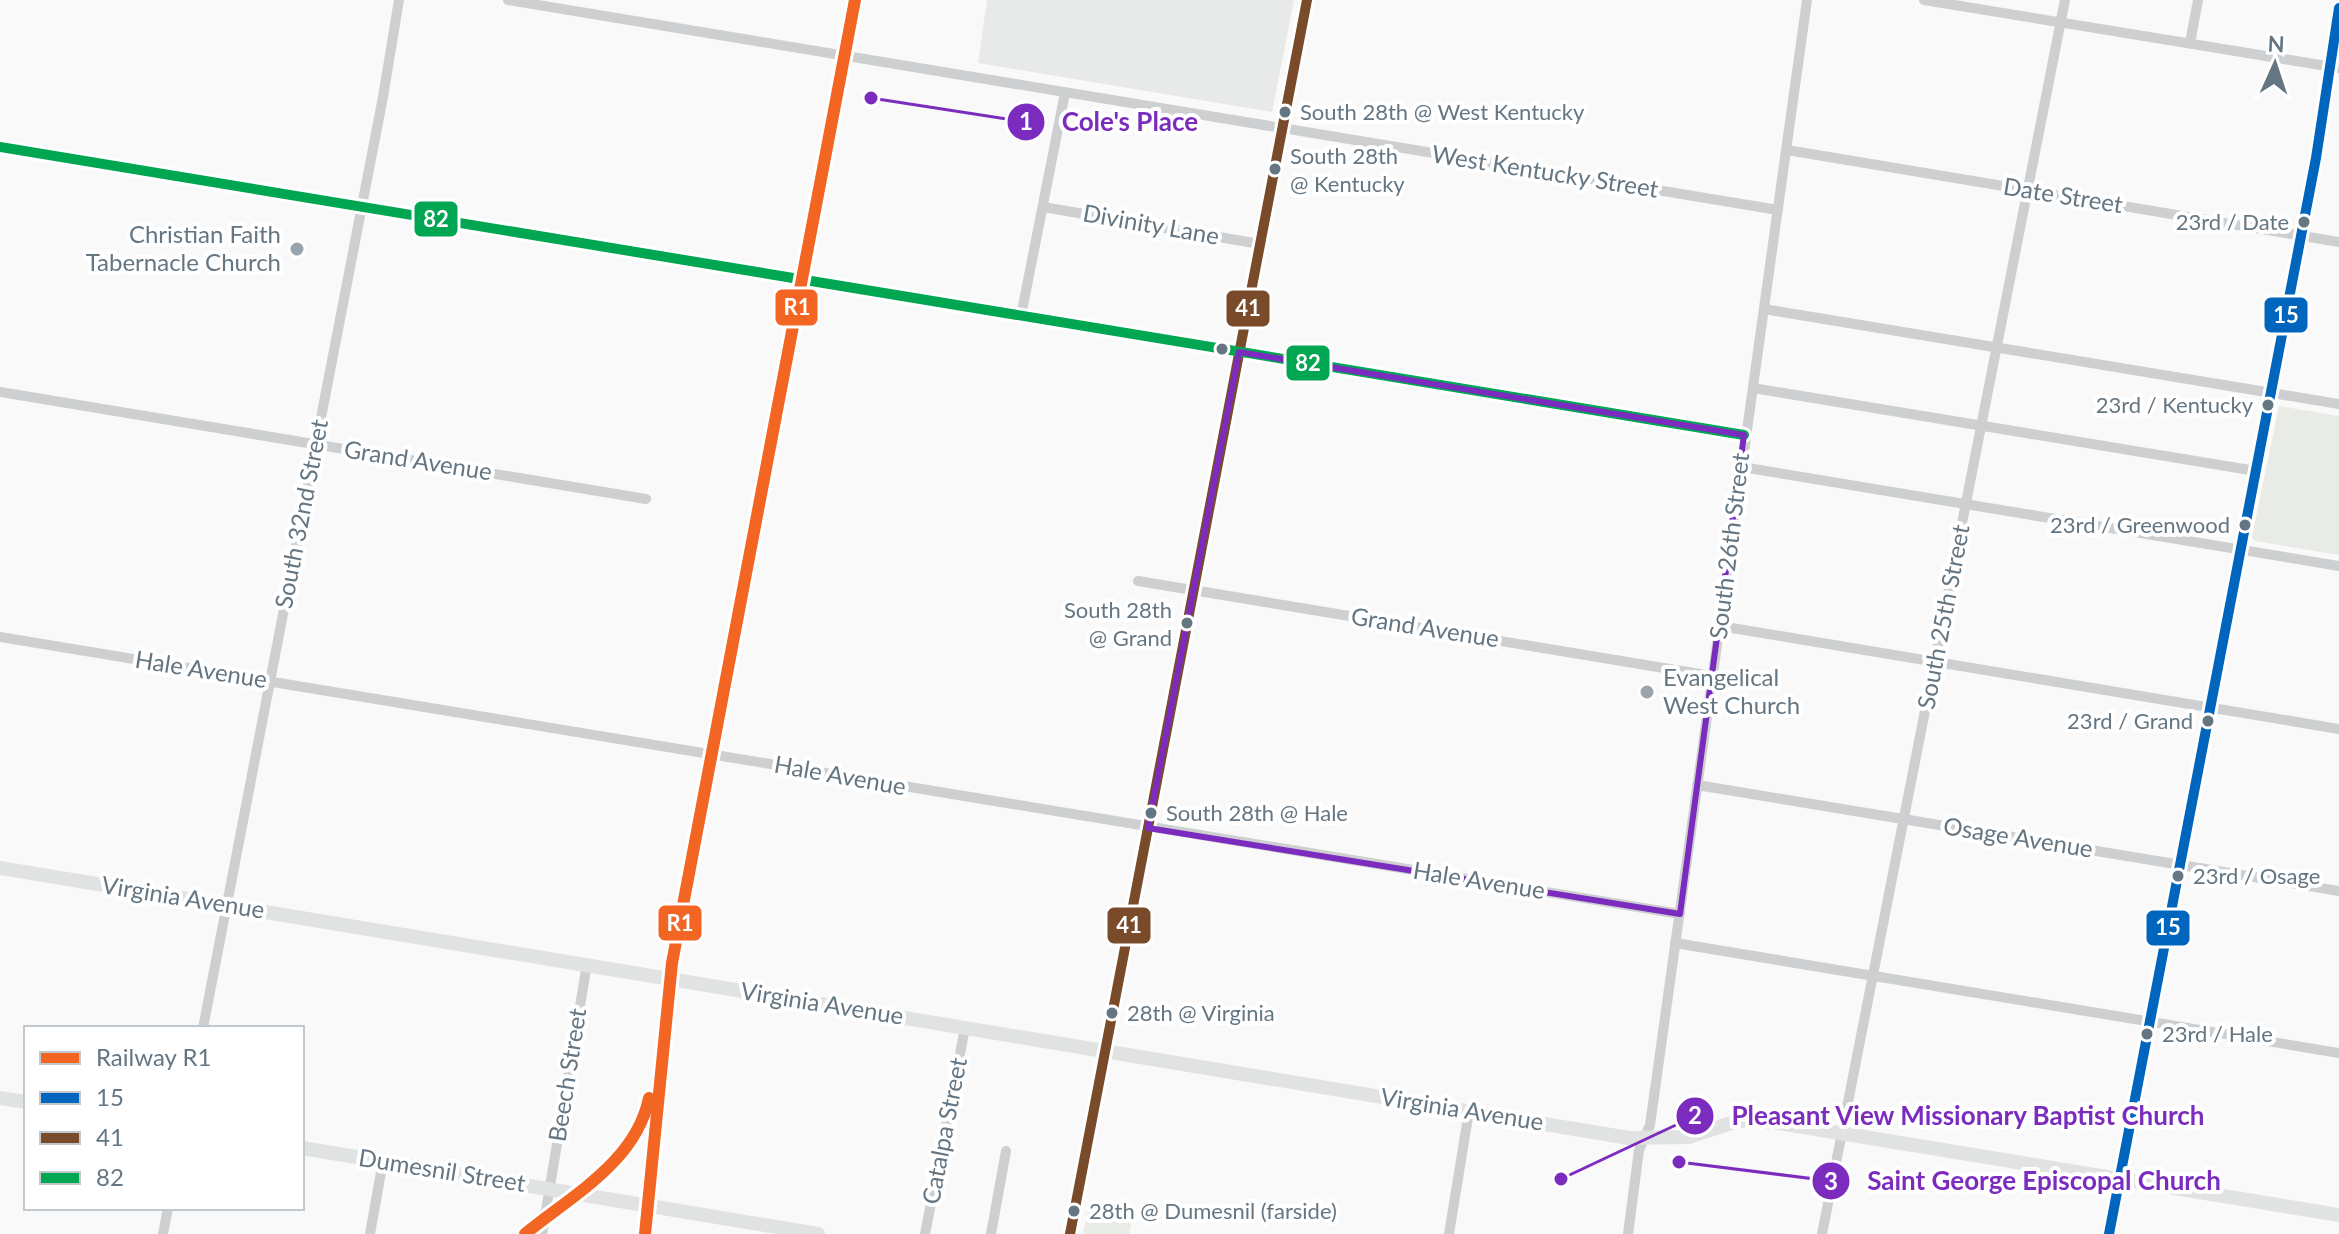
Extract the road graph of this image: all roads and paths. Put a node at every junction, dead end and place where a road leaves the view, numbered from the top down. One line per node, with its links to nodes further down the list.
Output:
1 (399, 0): 18 (street, South 32nd Street)
2 (508, 0): 13 (street, West Kentucky Street)
3 (1307, 0): 14 (street)
4 (1807, 0): 16 (street, South 26th Street)
5 (1924, 0): 8 (street)
6 (2065, 0): 10 (street, South 25th Street)
7 (2198, 0): 11 (street)
8 (1941, 1): 10 (street)
9 (2339, 8): 12 (street)
10 (2059, 22): 11 (street); 17 (street, South 25th Street)
11 (2190, 43): 12 (street)
12 (2335, 68): 21 (street)
13 (1065, 93): 14 (street, West Kentucky Street); 19 (street)
14 (1282, 129): 20 (street, West Kentucky Street); 23 (street)
15 (0, 147): 18 (street)
16 (1787, 150): 17 (street, Date Street); 20 (street, South 26th Street)
17 (2026, 190): 21 (street, Date Street); 26 (street, South 25th Street)
18 (362, 207): 25 (street); 34 (street, South 32nd Street)
19 (1043, 207): 23 (street, Divinity Lane); 25 (street)
20 (1778, 210): 24 (street, South 26th Street)
21 (2301, 235): 22 (street, Date Street); 30 (street)
22 (2339, 242)
23 (1260, 244): 27 (street)
24 (1764, 309): 26 (street); 28 (street, South 26th Street)
25 (1021, 316): 27 (street)
26 (1996, 347): 30 (street); 32 (street, South 25th Street)
27 (1239, 352): 33 (street); 42 (street)
28 (1753, 388): 32 (street); 33 (street, South 26th Street)
29 (0, 392): 34 (street, Grand Avenue)
30 (2271, 393): 31 (street); 36 (street)
31 (2339, 404)
32 (1981, 426): 36 (street); 38 (street, South 25th Street)
33 (1744, 435): 35 (street, South 26th Street)
34 (316, 444): 37 (street, Grand Avenue); 47 (street, South 32nd Street)
35 (1742, 467): 38 (street); 43 (street, South 26th Street)
36 (2256, 471): 39 (street)
37 (646, 499)
38 (1966, 504): 39 (street); 45 (street, South 25th Street)
39 (2240, 550): 40 (street); 48 (street)
40 (2339, 566)
41 (1138, 581): 42 (street, Grand Avenue)
42 (1193, 590): 46 (street, Grand Avenue); 52 (street)
43 (1720, 626): 45 (street); 46 (street, South 26th Street)
44 (0, 637): 47 (street, Hale Avenue)
45 (1935, 661): 48 (street); 51 (street, South 25th Street)
46 (1712, 676): 50 (street, South 26th Street)
47 (271, 681): 52 (street, Hale Avenue); 56 (street, South 32nd Street)
48 (2210, 707): 49 (street); 53 (street)
49 (2339, 729)
50 (1697, 785): 51 (street, Osage Avenue); 57 (street, South 26th Street)
51 (1905, 819): 53 (street, Osage Avenue); 60 (street, South 25th Street)
52 (1148, 828): 57 (street, Hale Avenue); 64 (street)
53 (2181, 864): 55 (street, Osage Avenue); 61 (street)
54 (0, 868): 56 (main road, Virginia Avenue)
55 (2339, 891)
56 (226, 904): 59 (main road, Virginia Avenue); 62 (street, South 32nd Street)
57 (1680, 914): 58 (street, South 26th Street)
58 (1675, 943): 60 (street); 70 (street, South 26th Street)
59 (587, 964): 63 (main road, Virginia Avenue); 75 (street, Beech Street)
60 (1875, 976): 61 (street); 69 (street, South 25th Street)
61 (2150, 1022): 65 (street); 74 (street)
62 (203, 1026)
63 (965, 1028): 64 (main road, Virginia Avenue); 83 (street, Catalpa Street)
64 (1105, 1050): 68 (main road, Virginia Avenue); 85 (street)
65 (2339, 1053)
66 (0, 1098): 67 (main road)
67 (24, 1102)
68 (1469, 1111): 70 (main road, Virginia Avenue); 86 (street)
69 (1845, 1134): 70 (main road, Virginia Avenue); 74 (main road, Virginia Avenue); 88 (street, South 25th Street)
70 (1645, 1137): 87 (street, South 26th Street)
71 (304, 1148): 73 (main road, Dumesnil Street)
72 (1006, 1151): 84 (street)
73 (383, 1161): 75 (main road, Dumesnil Street); 80 (street)
74 (2120, 1179): 77 (main road, Virginia Avenue); 89 (street)
75 (549, 1189): 78 (main road, Dumesnil Street); 81 (street, Beech Street)
76 (168, 1210): 79 (street)
77 (2339, 1215)
78 (747, 1228): 82 (main road, Dumesnil Street)
79 (163, 1234)
80 (370, 1234)
81 (542, 1234)
82 (818, 1234)
83 (925, 1234)
84 (991, 1234)
85 (1070, 1234)
86 (1449, 1234)
87 (1628, 1234)
88 (1822, 1234)
89 (2109, 1234)

